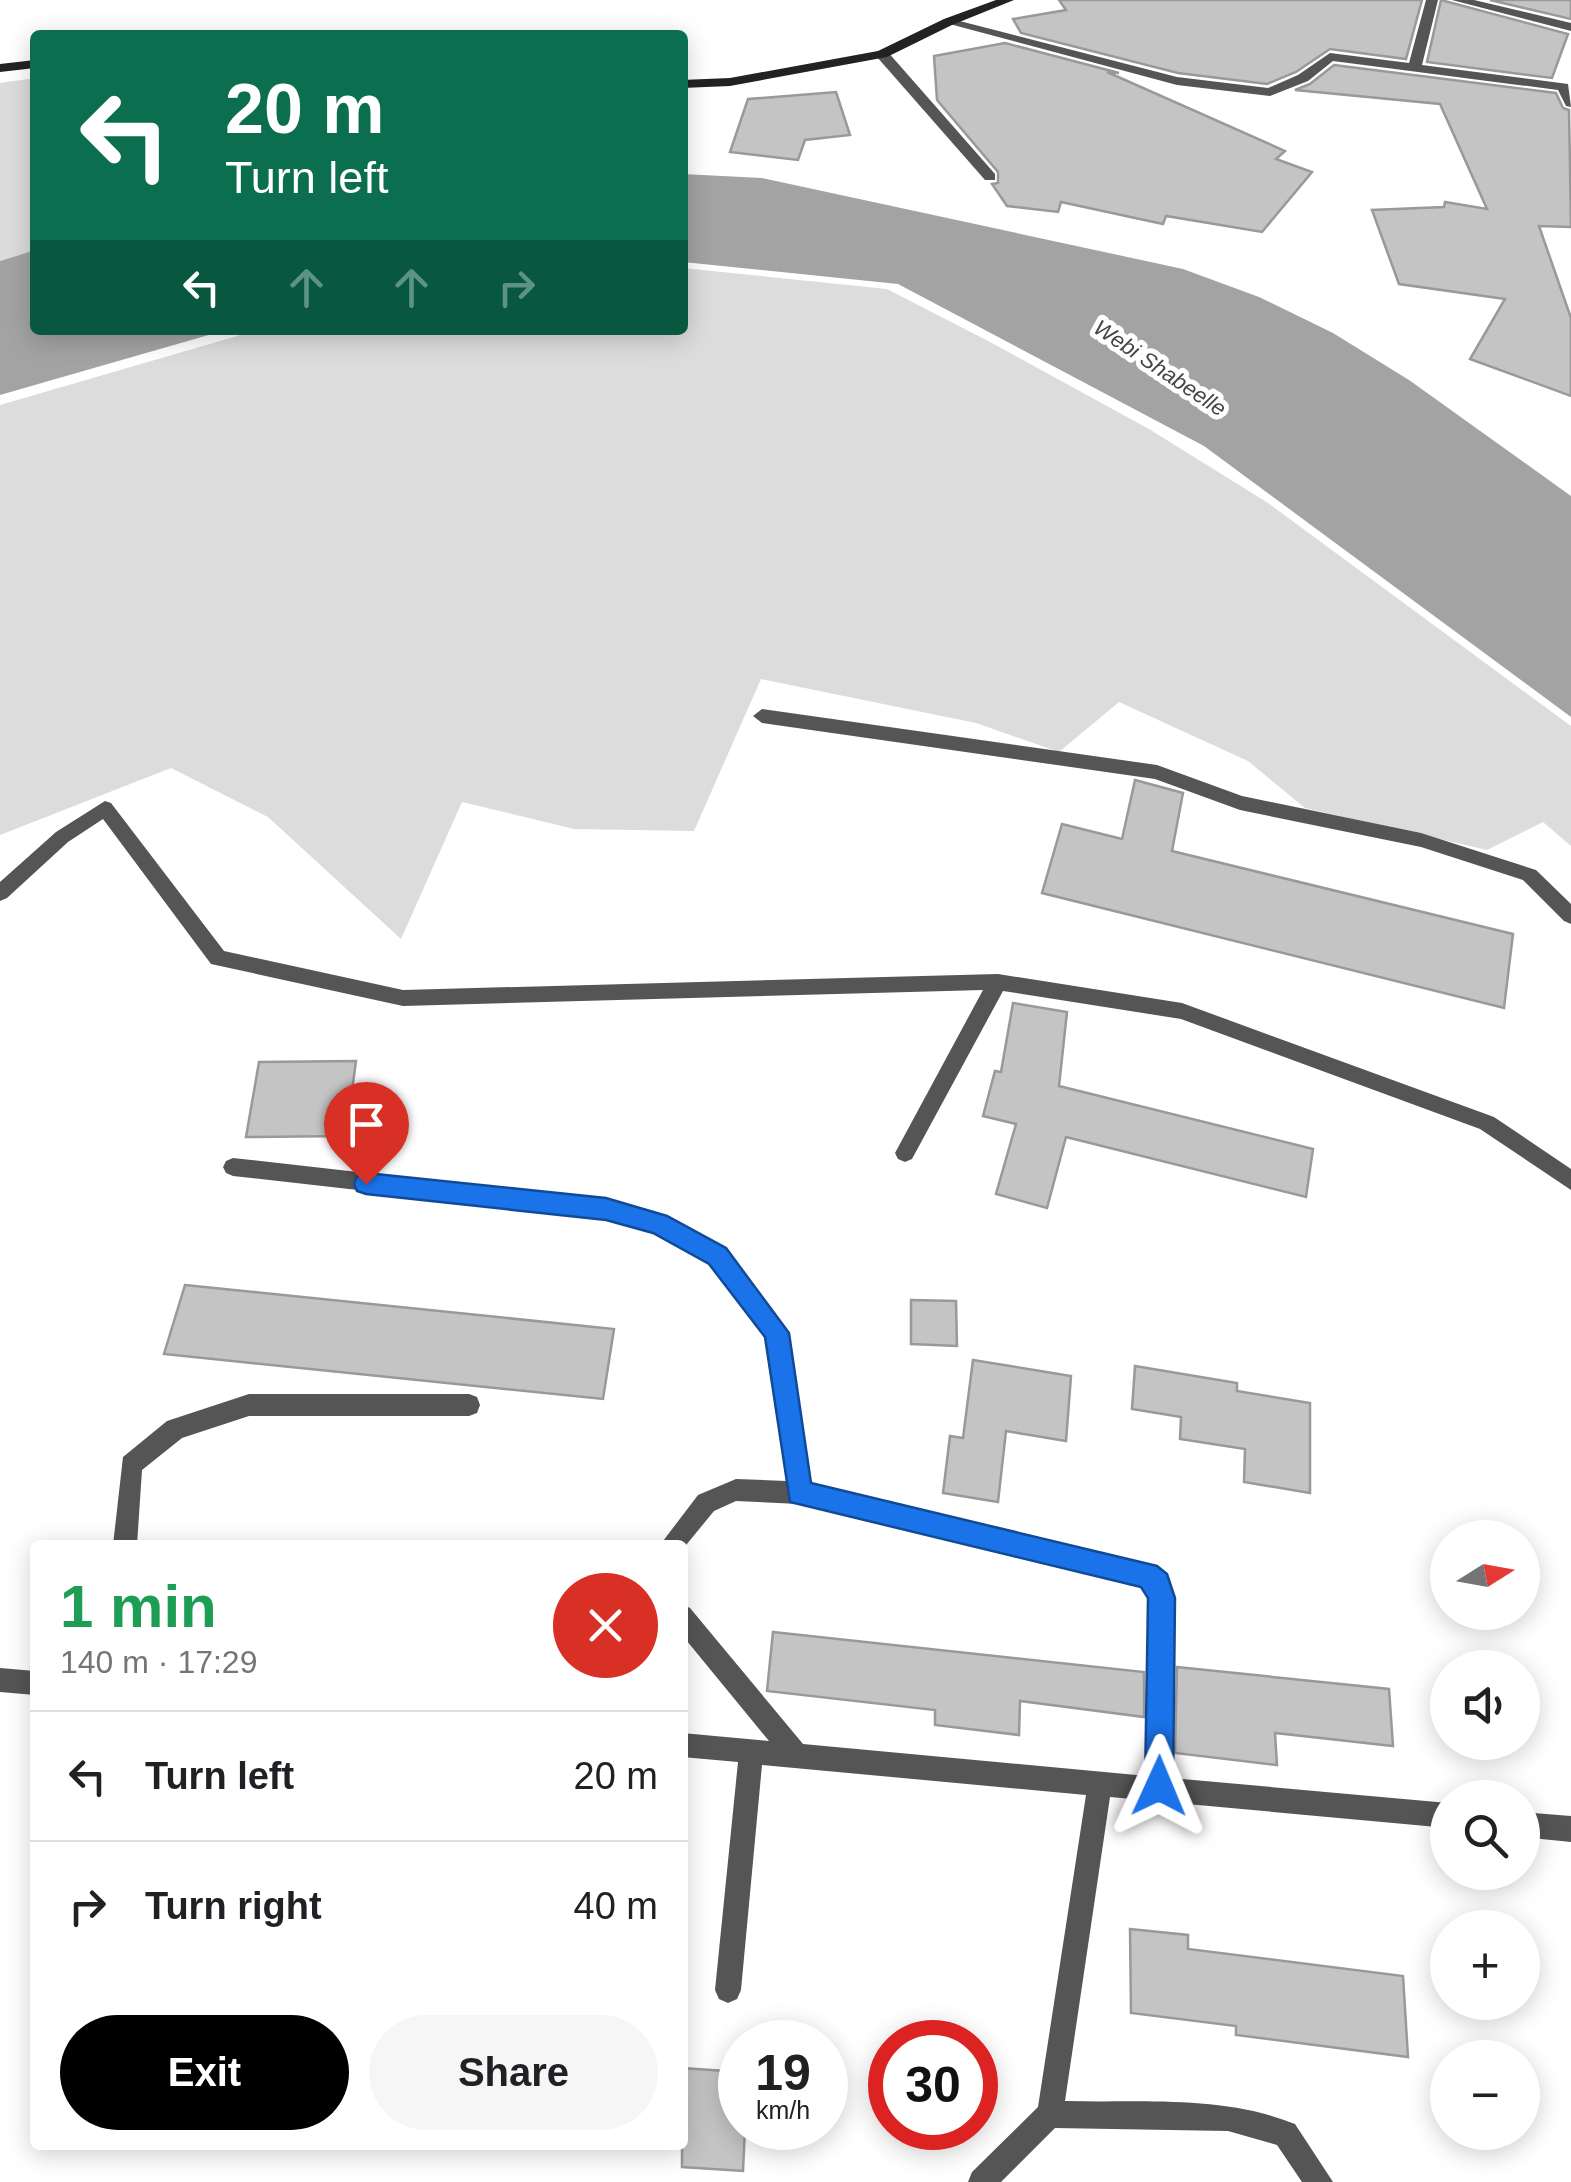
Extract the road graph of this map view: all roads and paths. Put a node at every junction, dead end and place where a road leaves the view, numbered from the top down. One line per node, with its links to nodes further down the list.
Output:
1 (1008, 0): 4 (street)
2 (1432, 0): 8 (street)
3 (1458, 0): 5 (street)
4 (948, 22): 6 (street); 8 (street)
5 (1571, 27)
6 (882, 54): 10 (street); 12 (street)
7 (30, 65): 9 (street)
8 (1415, 66): 11 (street)
9 (0, 68)
10 (688, 84)
11 (1571, 103)
12 (990, 176)
13 (762, 716): 15 (street)
14 (0, 893): 16 (street)
15 (1571, 916)
16 (998, 982): 17 (street); 19 (street)
17 (905, 1153)
18 (233, 1167): 21 (street)
19 (1571, 1181)
20 (469, 1405): 22 (street)
21 (799, 1493): 23 (street); 31 (street)
22 (125, 1540)
23 (676, 1540)
24 (688, 1623): 29 (street)
25 (0, 1680): 26 (street)
26 (30, 1683)
27 (688, 1746): 28 (street)
28 (752, 1752): 29 (street); 35 (street)
29 (795, 1753): 30 (street)
30 (1100, 1782): 31 (street); 36 (street)
31 (1159, 1786): 32 (street)
32 (1430, 1814)
33 (1540, 1826): 34 (street)
34 (1571, 1829)
35 (728, 1990)
36 (1050, 2114): 37 (street); 38 (street)
37 (982, 2182)
38 (1319, 2182)

